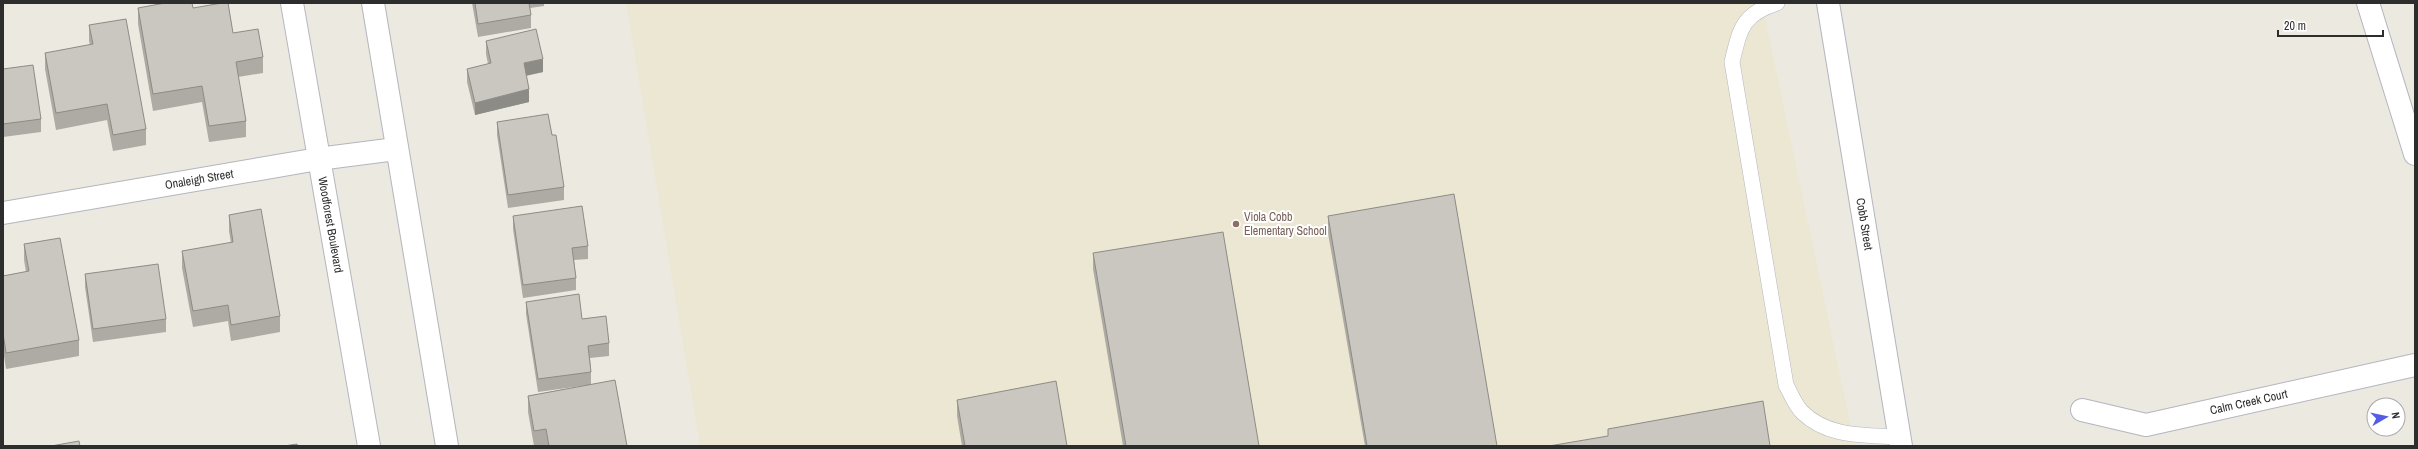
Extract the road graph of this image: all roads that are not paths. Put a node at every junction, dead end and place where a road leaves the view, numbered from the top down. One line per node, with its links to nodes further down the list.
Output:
1 (292, 3): 8 (street, Woodforest Boulevard)
2 (373, 3): 6 (street)
3 (1776, 3): 12 (lane)
4 (1828, 3): 12 (street, Cobb Street)
5 (2368, 3): 7 (street)
6 (396, 148): 8 (street, Onaleigh Street); 14 (street)
7 (2415, 154)
8 (318, 159): 9 (street, Onaleigh Street); 13 (street, Woodforest Boulevard)
9 (3, 213)
10 (2415, 365): 11 (street, Calm Creek Court)
11 (2082, 410)
12 (1900, 442)
13 (369, 446)
14 (447, 446)

